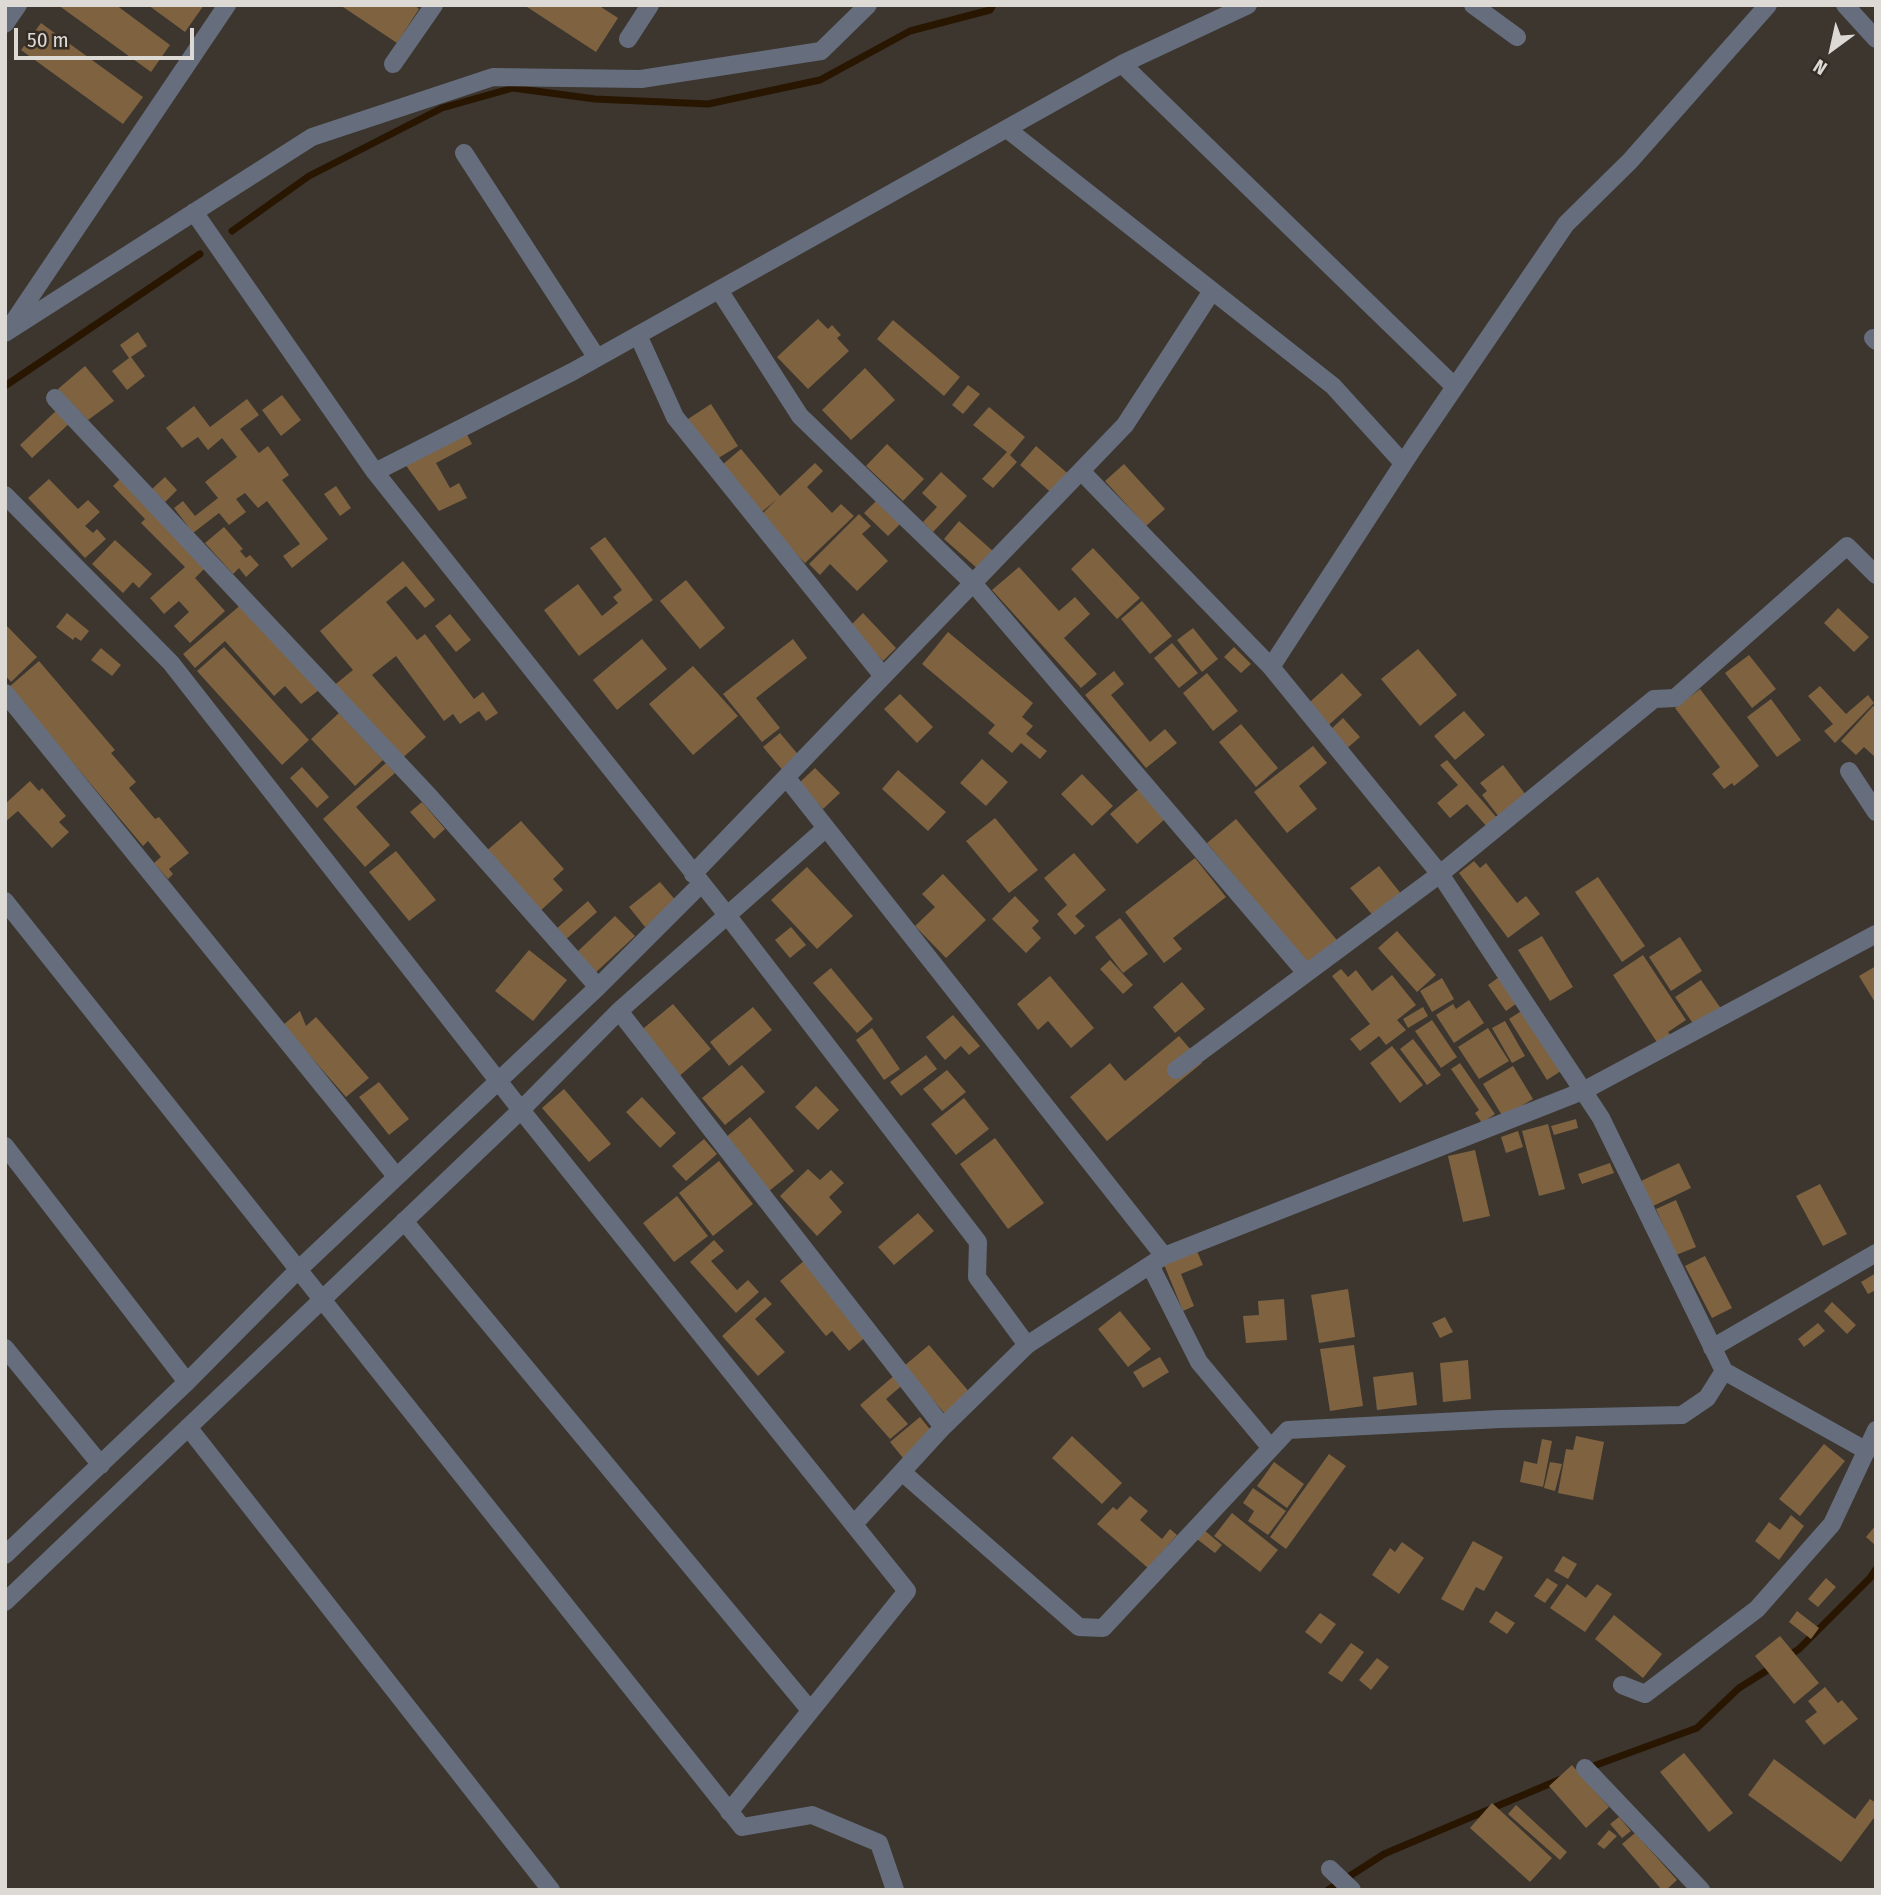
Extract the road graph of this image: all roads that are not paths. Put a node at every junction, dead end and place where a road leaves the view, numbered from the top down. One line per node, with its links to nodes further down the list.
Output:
1 (18, 5): 10 (street)
2 (227, 5): 21 (street)
3 (434, 5): 14 (street)
4 (650, 5): 12 (street)
5 (868, 5): 18 (street)
6 (1248, 5): 15 (street)
7 (1473, 5): 11 (street)
8 (1768, 5): 24 (street)
9 (1845, 5): 13 (street)
10 (5, 24)
11 (1517, 37)
12 (628, 39)
13 (1876, 39)
14 (393, 64)
15 (1122, 64): 16 (street); 24 (street)
16 (1007, 129): 19 (street); 20 (street)
17 (464, 153): 23 (street)
18 (194, 212): 21 (street); 28 (street)
19 (719, 290): 22 (street); 31 (street)
20 (1212, 291): 26 (street); 27 (street)
21 (6, 331)
22 (638, 335): 23 (street); 33 (street)
23 (597, 358): 28 (street)
24 (1455, 387): 26 (street)
25 (55, 398): 45 (street)
26 (1404, 463): 32 (street)
27 (1081, 471): 31 (street); 32 (street)
28 (375, 472): 40 (street)
29 (5, 495): 48 (street)
30 (1876, 575): 39 (street)
31 (973, 583): 33 (street); 44 (street)
32 (1271, 667): 39 (street)
33 (883, 676): 36 (street)
34 (5, 693): 52 (street)
35 (1849, 771): 37 (street)
36 (786, 777): 38 (street); 40 (street)
37 (1876, 812)
38 (826, 828): 42 (street); 55 (street)
39 (1440, 874): 44 (street); 49 (street)
40 (697, 879): 42 (street); 45 (street)
41 (5, 901): 56 (street)
42 (727, 915): 46 (street); 58 (street)
43 (1876, 934): 49 (street)
44 (1306, 974): 47 (street)
45 (598, 987): 48 (street)
46 (619, 1011): 50 (street); 64 (street)
47 (1176, 1070)
48 (497, 1079): 50 (street); 52 (street)
49 (1583, 1091): 55 (street); 60 (street)
50 (521, 1110): 53 (street); 70 (street)
51 (5, 1146): 62 (street)
52 (396, 1176): 56 (street)
53 (404, 1221): 57 (street); 74 (street)
54 (1876, 1253): 60 (street)
55 (1157, 1261): 58 (street); 66 (street)
56 (298, 1270): 57 (street); 62 (street)
57 (322, 1299): 63 (street); 76 (street)
58 (1027, 1345): 64 (street)
59 (5, 1348): 68 (street)
60 (1712, 1348): 61 (street)
61 (1724, 1371): 66 (street); 67 (street)
62 (187, 1382): 68 (street)
63 (188, 1427): 72 (street); 79 (street)
64 (943, 1427): 69 (street)
65 (1876, 1430): 67 (street)
66 (1272, 1448): 69 (street)
67 (1867, 1451): 73 (street)
68 (101, 1465): 71 (street)
69 (902, 1472): 70 (street)
70 (854, 1524): 74 (street)
71 (5, 1555)
72 (5, 1602)
73 (1622, 1685)
74 (810, 1710): 76 (street)
75 (1585, 1768): 78 (street)
76 (729, 1812): 80 (street)
77 (1330, 1869): 81 (street)
78 (1690, 1886)
79 (551, 1890)
80 (895, 1890)
81 (1352, 1890)

